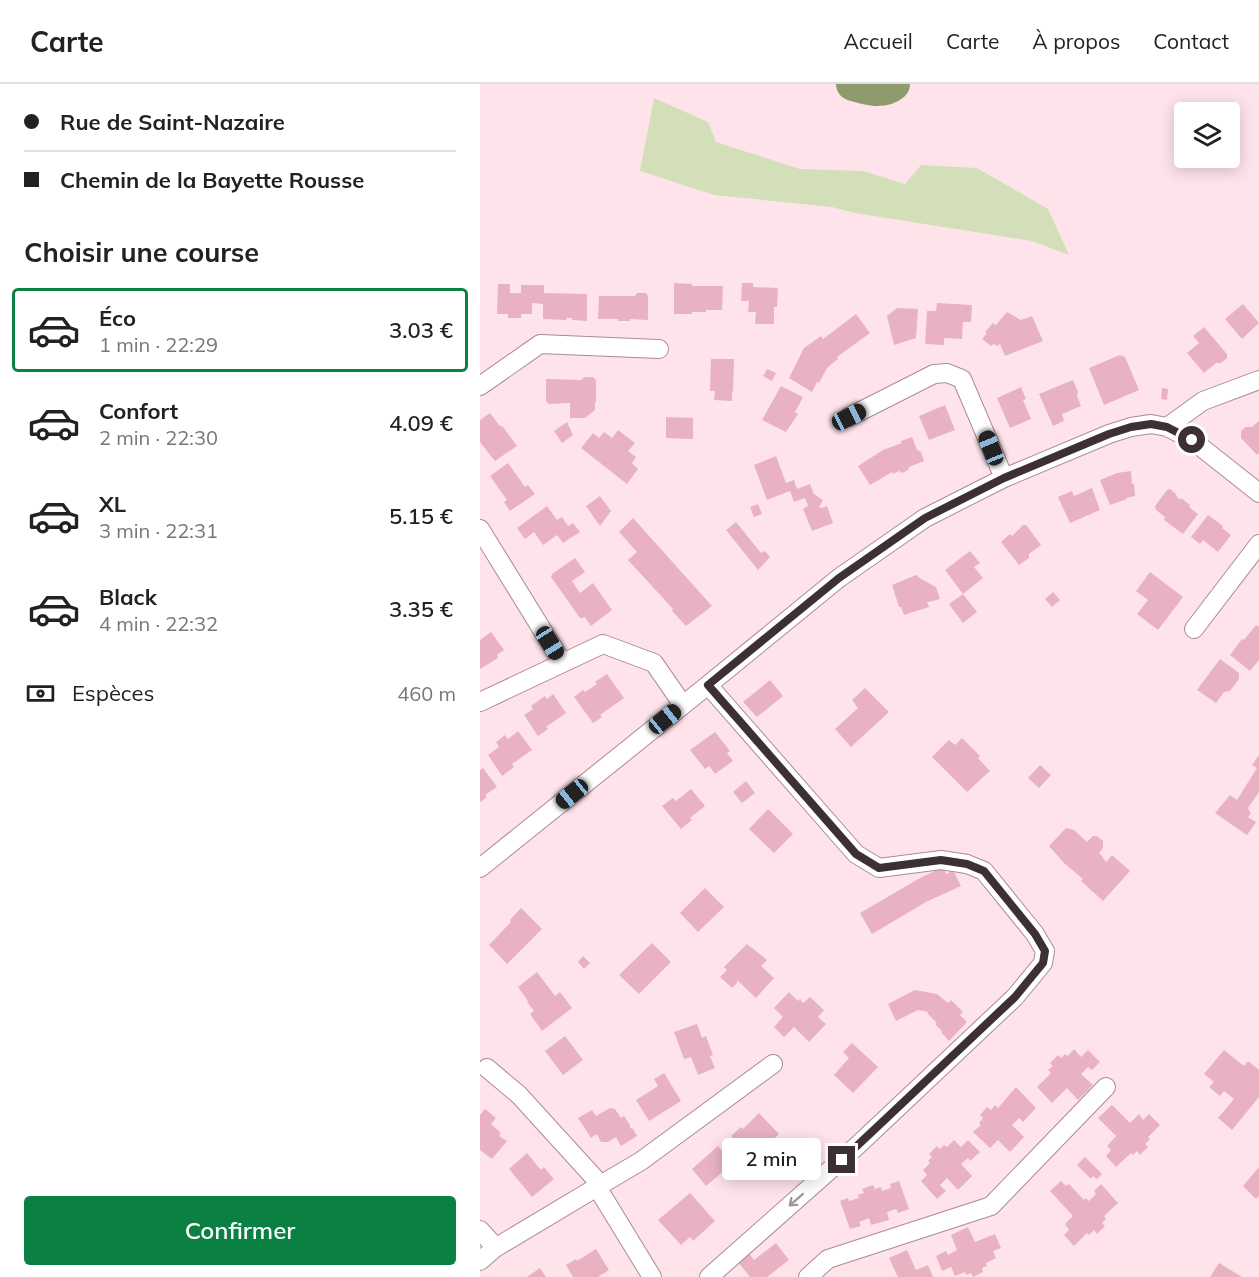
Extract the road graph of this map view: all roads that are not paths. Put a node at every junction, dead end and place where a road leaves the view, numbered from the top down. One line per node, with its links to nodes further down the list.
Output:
1 (659, 349): 3 (street)
2 (1259, 380): 5 (street)
3 (480, 386)
4 (849, 417): 6 (street)
5 (1167, 427): 6 (street); 7 (street)
6 (1004, 478): 12 (street)
7 (1259, 494)
8 (480, 529): 11 (street)
9 (1259, 544): 10 (street)
10 (1194, 629)
11 (562, 663): 13 (street); 14 (street)
12 (708, 685): 14 (street); 24 (street, one-way to 24)
13 (480, 702)
14 (683, 705): 15 (street)
15 (480, 868)
16 (773, 1064): 19 (street)
17 (487, 1068): 19 (street)
18 (1106, 1088): 25 (street)
19 (599, 1186): 21 (street); 23 (street)
20 (480, 1230): 21 (street)
21 (495, 1248): 22 (street)
22 (480, 1261)
23 (652, 1277)
24 (709, 1277)
25 (808, 1277)

